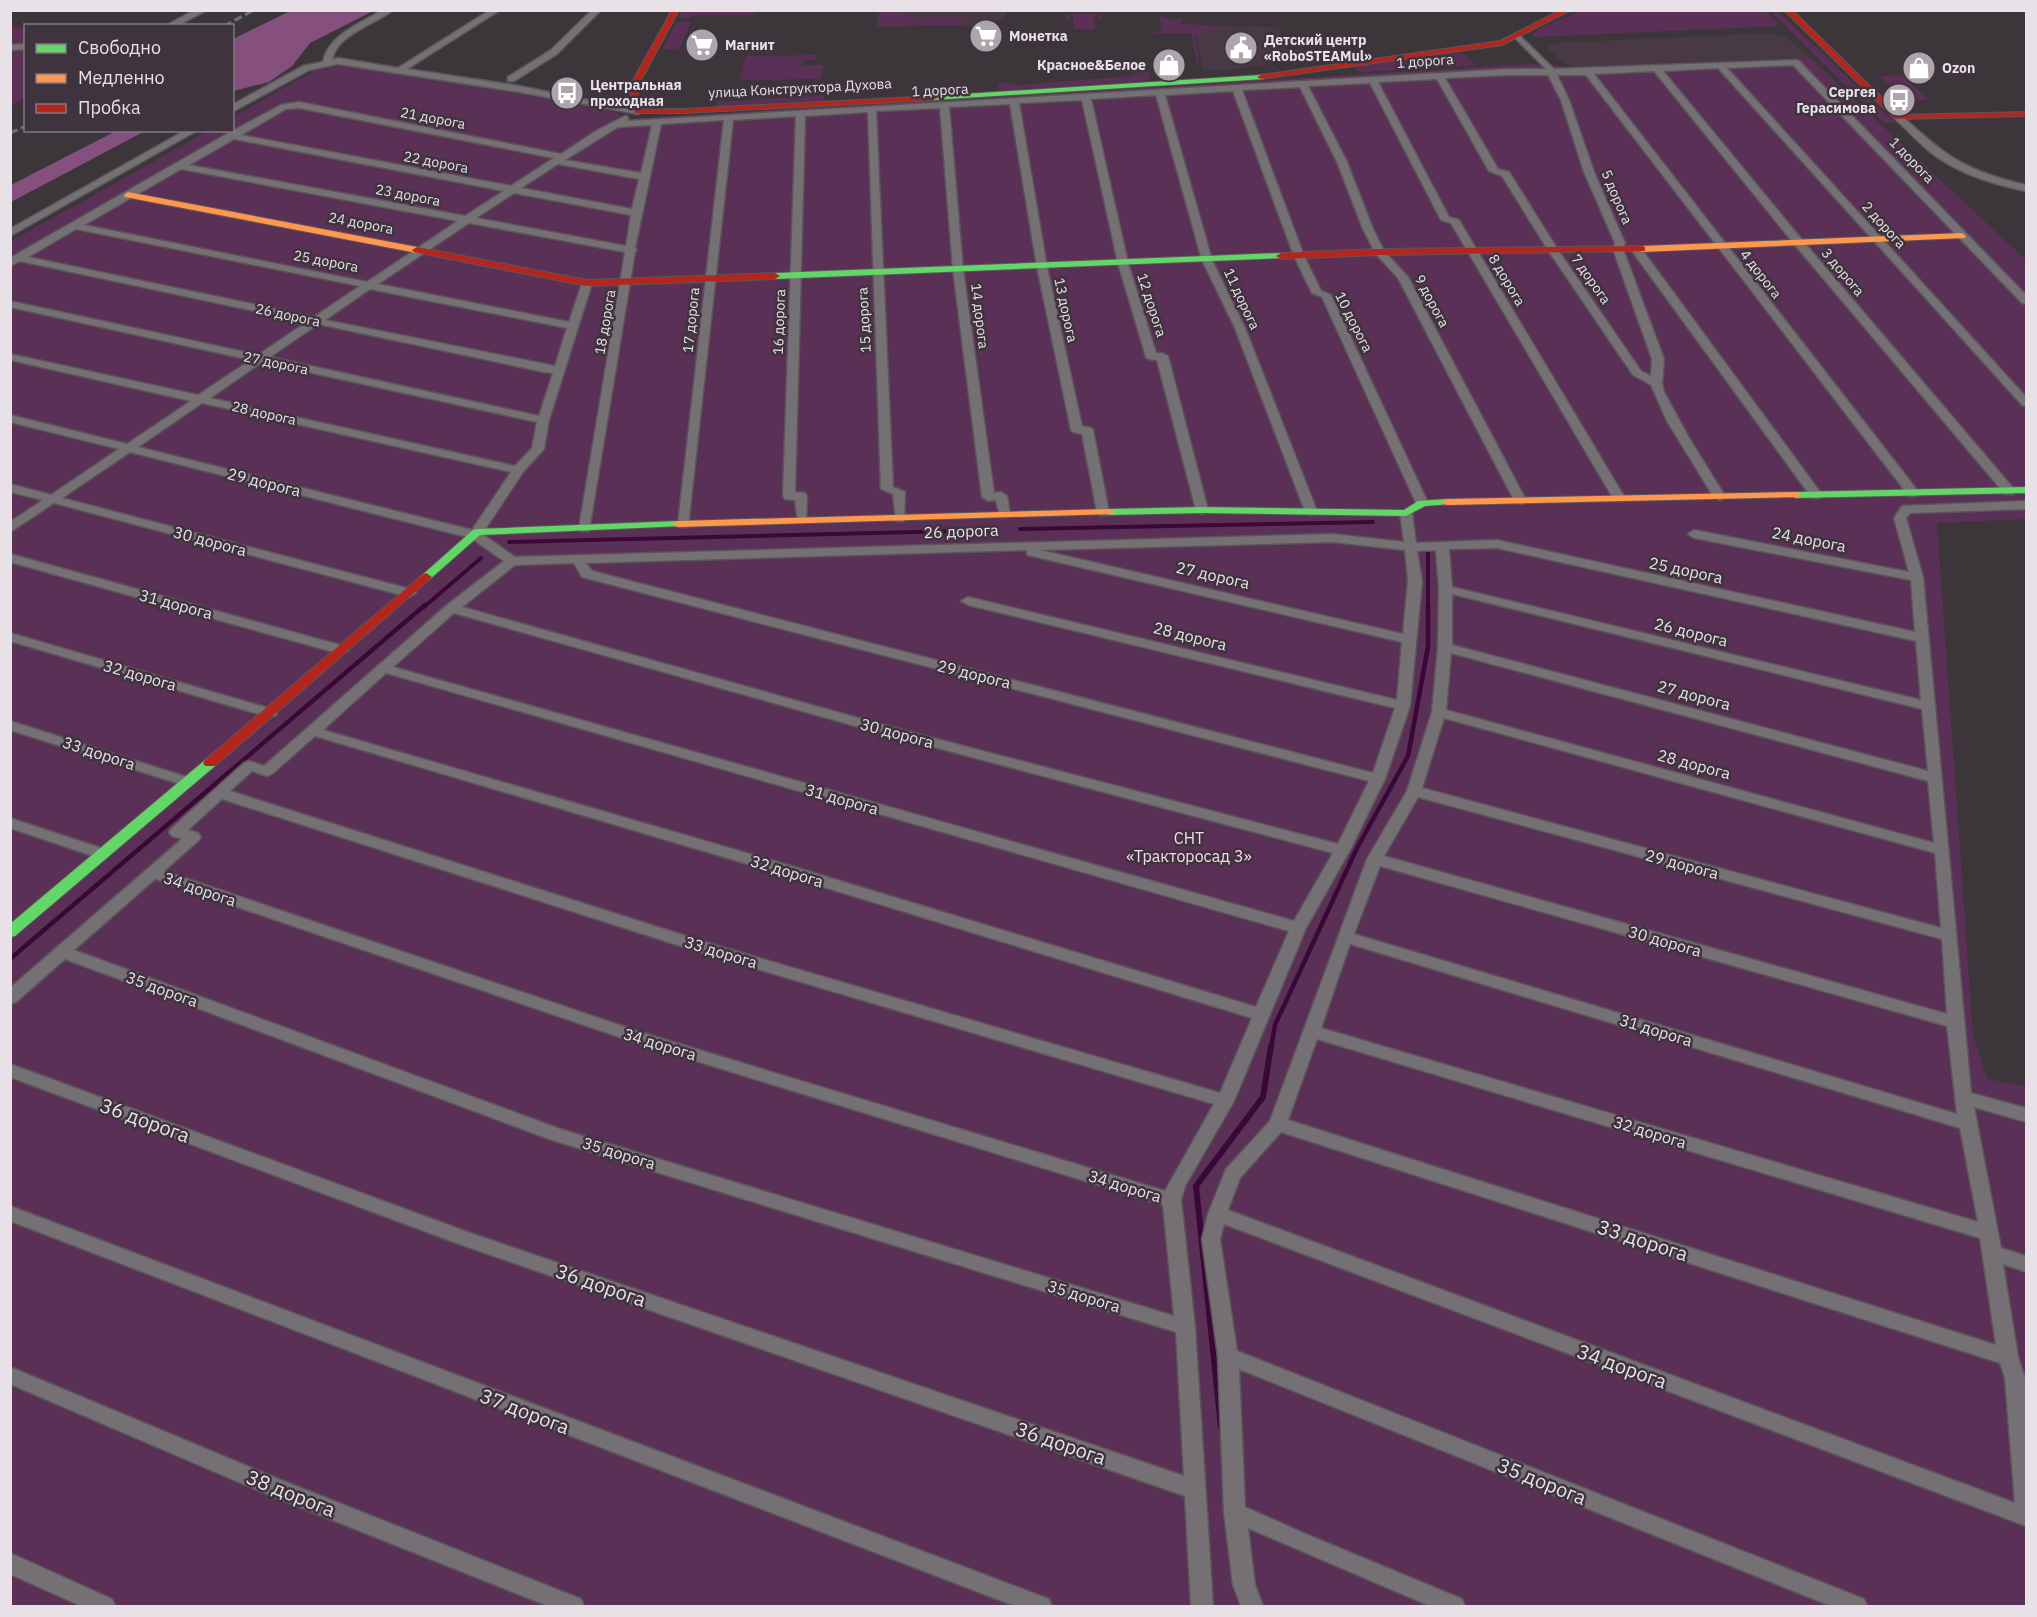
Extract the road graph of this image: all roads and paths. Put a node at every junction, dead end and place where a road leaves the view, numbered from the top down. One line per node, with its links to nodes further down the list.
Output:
1 (203, 10): 8 (street)
2 (389, 10): 10 (street)
3 (496, 10): 13 (street)
4 (597, 10): 17 (street)
5 (676, 10): 26 (street)
6 (1568, 10): 9 (street, улица Конструктора Духова)
7 (1787, 10): 30 (street)
8 (173, 24)
9 (1518, 36): 14 (street, 5 дорога); 26 (street, улица Конструктора Духова)
10 (327, 62): 13 (street); 25 (street)
11 (1721, 66): 12 (street, 1 дорога); 46 (street, 1 дорога); 47 (street, 2 дорога)
12 (1657, 69): 15 (street, 1 дорога); 48 (street, 3 дорога)
13 (400, 70): 26 (street)
14 (1552, 72): 15 (street, 1 дорога); 16 (street, 1 дорога); 50 (street, 5 дорога)
15 (1588, 72): 49 (street, 4 дорога)
16 (1440, 77): 18 (street, 1 дорога); 53 (street, 7 дорога)
17 (511, 79)
18 (1373, 81): 19 (street, 1 дорога); 56 (street, 8 дорога)
19 (1303, 84): 20 (street, 1 дорога); 55 (street, 9 дорога)
20 (1237, 89): 21 (street, 1 дорога); 57 (street, 10 дорога)
21 (1160, 93): 22 (street, 1 дорога); 59 (street, 11 дорога)
22 (1086, 98): 23 (street, 1 дорога); 60 (street, 12 дорога)
23 (1014, 102): 24 (street, 1 дорога); 61 (street, 13 дорога)
24 (944, 106): 27 (street, 1 дорога); 62 (street, 14 дорога)
25 (234, 108)
26 (638, 111): 33 (street)
27 (872, 111): 28 (street, 1 дорога); 63 (street, 15 дорога)
28 (801, 114): 31 (street, 1 дорога); 64 (street, 16 дорога)
29 (2026, 114): 30 (street)
30 (1898, 117): 39 (street)
31 (729, 119): 32 (street, 1 дорога); 65 (street, 17 дорога)
32 (657, 123): 33 (street, 1 дорога); 38 (street, 18 дорога)
33 (616, 124): 36 (street)
34 (190, 132): 45 (street)
35 (230, 136): 36 (street, 21 дорога); 37 (street); 40 (street, 22 дорога)
36 (560, 159): 38 (street, 21 дорога); 40 (street)
37 (178, 166): 41 (street); 43 (street, 23 дорога)
38 (646, 177): 42 (street, 18 дорога)
39 (2026, 188)
40 (512, 190): 42 (street, 22 дорога); 43 (street)
41 (128, 195): 44 (street); 54 (street, 24 дорога)
42 (636, 213): 52 (street, 18 дорога)
43 (467, 220): 52 (street, 23 дорога); 54 (street)
44 (75, 226): 58 (street); 68 (street, 25 дорога)
45 (10, 233)
46 (1962, 236): 47 (street, 24 дорога); 69 (street, 1 дорога)
47 (1879, 239): 48 (street, 24 дорога); 78 (street, 2 дорога)
48 (1799, 243): 49 (street, 24 дорога); 85 (street, 3 дорога)
49 (1719, 245): 51 (street, 24 дорога); 86 (street, 4 дорога)
50 (1618, 249): 51 (street, 24 дорога); 53 (street, 24 дорога); 76 (street, 5 дорога)
51 (1636, 249): 87 (street)
52 (632, 250): 66 (street, 18 дорога)
53 (1553, 250): 56 (street, 24 дорога); 76 (street, 7 дорога)
54 (419, 251): 67 (street, 24 дорога); 68 (street)
55 (1380, 252): 56 (street, 24 дорога); 57 (street, 24 дорога); 91 (street, 9 дорога)
56 (1472, 252): 89 (street, 8 дорога)
57 (1299, 256): 59 (street, 24 дорога); 92 (street, 10 дорога)
58 (14, 260): 71 (street, 26 дорога)
59 (1207, 260): 60 (street, 24 дорога); 95 (street, 11 дорога)
60 (1123, 263): 61 (street, 24 дорога); 94 (street, 12 дорога)
61 (1042, 267): 62 (street, 24 дорога); 96 (street, 13 дорога)
62 (958, 269): 63 (street, 24 дорога); 98 (street, 14 дорога)
63 (877, 273): 64 (street, 24 дорога); 99 (street, 15 дорога)
64 (796, 275): 65 (street, 24 дорога); 100 (street, 16 дорога)
65 (710, 278): 66 (street, 24 дорога); 101 (street, 17 дорога)
66 (627, 282): 67 (street, 24 дорога); 103 (street, 18 дорога)
67 (587, 283): 72 (street)
68 (370, 286): 71 (street); 72 (street, 25 дорога)
69 (2026, 301)
70 (10, 304): 74 (street, 27 дорога)
71 (317, 321): 74 (street); 75 (street, 26 дорога)
72 (572, 326): 75 (street)
73 (10, 357): 77 (street, 28 дорога)
74 (261, 359): 77 (street); 80 (street, 27 дорога)
75 (558, 370): 80 (street)
76 (1656, 383): 88 (street)
77 (202, 399): 81 (street); 82 (street, 28 дорога)
78 (2026, 403)
79 (10, 418): 81 (street, 29 дорога)
80 (543, 420): 82 (street)
81 (130, 448): 90 (street); 104 (street, 29 дорога)
82 (518, 470): 104 (street)
83 (10, 489): 90 (street, 30 дорога)
84 (2026, 490): 85 (street)
85 (2008, 491): 86 (street)
86 (1913, 493): 87 (street)
87 (1816, 495): 88 (street)
88 (1719, 496): 89 (street)
89 (1619, 498): 91 (street)
90 (53, 500): 102 (street); 114 (street, 30 дорога)
91 (1520, 500): 92 (street)
92 (1422, 503): 97 (street)
93 (2026, 505): 112 (street)
94 (1202, 510): 95 (street); 96 (street)
95 (1311, 511): 97 (street)
96 (1103, 512): 98 (street)
97 (1406, 513): 108 (street)
98 (1004, 514): 99 (street)
99 (900, 518): 100 (street)
100 (802, 519): 101 (street)
101 (684, 524): 103 (street)
102 (10, 528)
103 (585, 528): 104 (street)
104 (476, 533): 111 (street, 29 дорога); 114 (street)
105 (1694, 534): 112 (street, 24 дорога)
106 (1442, 545): 108 (street, 25 дорога); 113 (street); 118 (street, 25 дорога)
107 (1008, 546): 108 (street, 26 дорога); 110 (street, 26 дорога); 119 (street, 27 дорога)
108 (1410, 547): 119 (street)
109 (10, 558): 121 (street, 31 дорога)
110 (577, 558): 111 (street, 26 дорога); 130 (street, 29 дорога)
111 (512, 561): 116 (street)
112 (1917, 577): 118 (street)
113 (1446, 589): 120 (street); 124 (street, 26 дорога)
114 (410, 593): 121 (street)
115 (968, 601): 123 (street, 28 дорога)
116 (452, 608): 122 (street); 135 (street, 30 дорога)
117 (10, 637): 126 (street, 32 дорога)
118 (1923, 638): 124 (street)
119 (1409, 639): 123 (street)
120 (1445, 647): 125 (street); 129 (street, 27 дорога)
121 (342, 650): 126 (street)
122 (386, 669): 128 (street); 140 (street, 31 дорога)
123 (1402, 706): 130 (street)
124 (1928, 706): 129 (street)
125 (1439, 712): 132 (street); 136 (street, 28 дорога)
126 (270, 713): 131 (street)
127 (10, 725): 131 (street, 33 дорога)
128 (312, 731): 133 (street); 146 (street, 32 дорога)
129 (1935, 778): 136 (street)
130 (1378, 779): 135 (street)
131 (188, 782): 137 (street)
132 (1414, 791): 138 (street); 143 (street, 29 дорога)
133 (219, 793): 139 (street); 151 (street, 33 дорога)
134 (10, 823): 137 (street)
135 (1342, 850): 140 (street)
136 (1941, 850): 143 (street)
137 (102, 854): 141 (street)
138 (1375, 859): 142 (street); 147 (street, 30 дорога)
139 (153, 873): 144 (street); 155 (street, 34 дорога)
140 (1298, 928): 146 (street)
141 (10, 932)
142 (1345, 936): 148 (street); 154 (street, 31 дорога)
143 (1950, 936): 147 (street)
144 (62, 952): 145 (street); 161 (street, 35 дорога)
145 (10, 998)
146 (1260, 1014): 151 (street)
147 (1955, 1022): 150 (street)
148 (1311, 1031): 153 (street); 158 (street, 32 дорога)
149 (10, 1070): 166 (street, 36 дорога)
150 (1963, 1097): 152 (street); 154 (street)
151 (1225, 1101): 155 (street)
152 (2026, 1115)
153 (1278, 1124): 157 (street); 163 (street, 33 дорога)
154 (1968, 1124): 158 (street)
155 (1173, 1200): 161 (street)
156 (10, 1213): 173 (street, 37 дорога)
157 (1217, 1214): 162 (street); 169 (street, 34 дорога)
158 (1989, 1233): 159 (street)
159 (1991, 1252): 160 (street); 163 (street)
160 (2026, 1264)
161 (1185, 1327): 166 (street)
162 (1228, 1356): 168 (street); 177 (street, 35 дорога)
163 (2008, 1357): 165 (street)
164 (10, 1375): 172 (street, 38 дорога)
165 (2021, 1380): 167 (street)
166 (1196, 1490): 174 (street)
167 (2026, 1508)
168 (1235, 1512): 175 (street); 176 (street)
169 (2026, 1517)
170 (10, 1563): 171 (street)
171 (104, 1606)
172 (573, 1606)
173 (1041, 1606)
174 (1202, 1606)
175 (1252, 1606)
176 (1454, 1606)
177 (1856, 1606)

